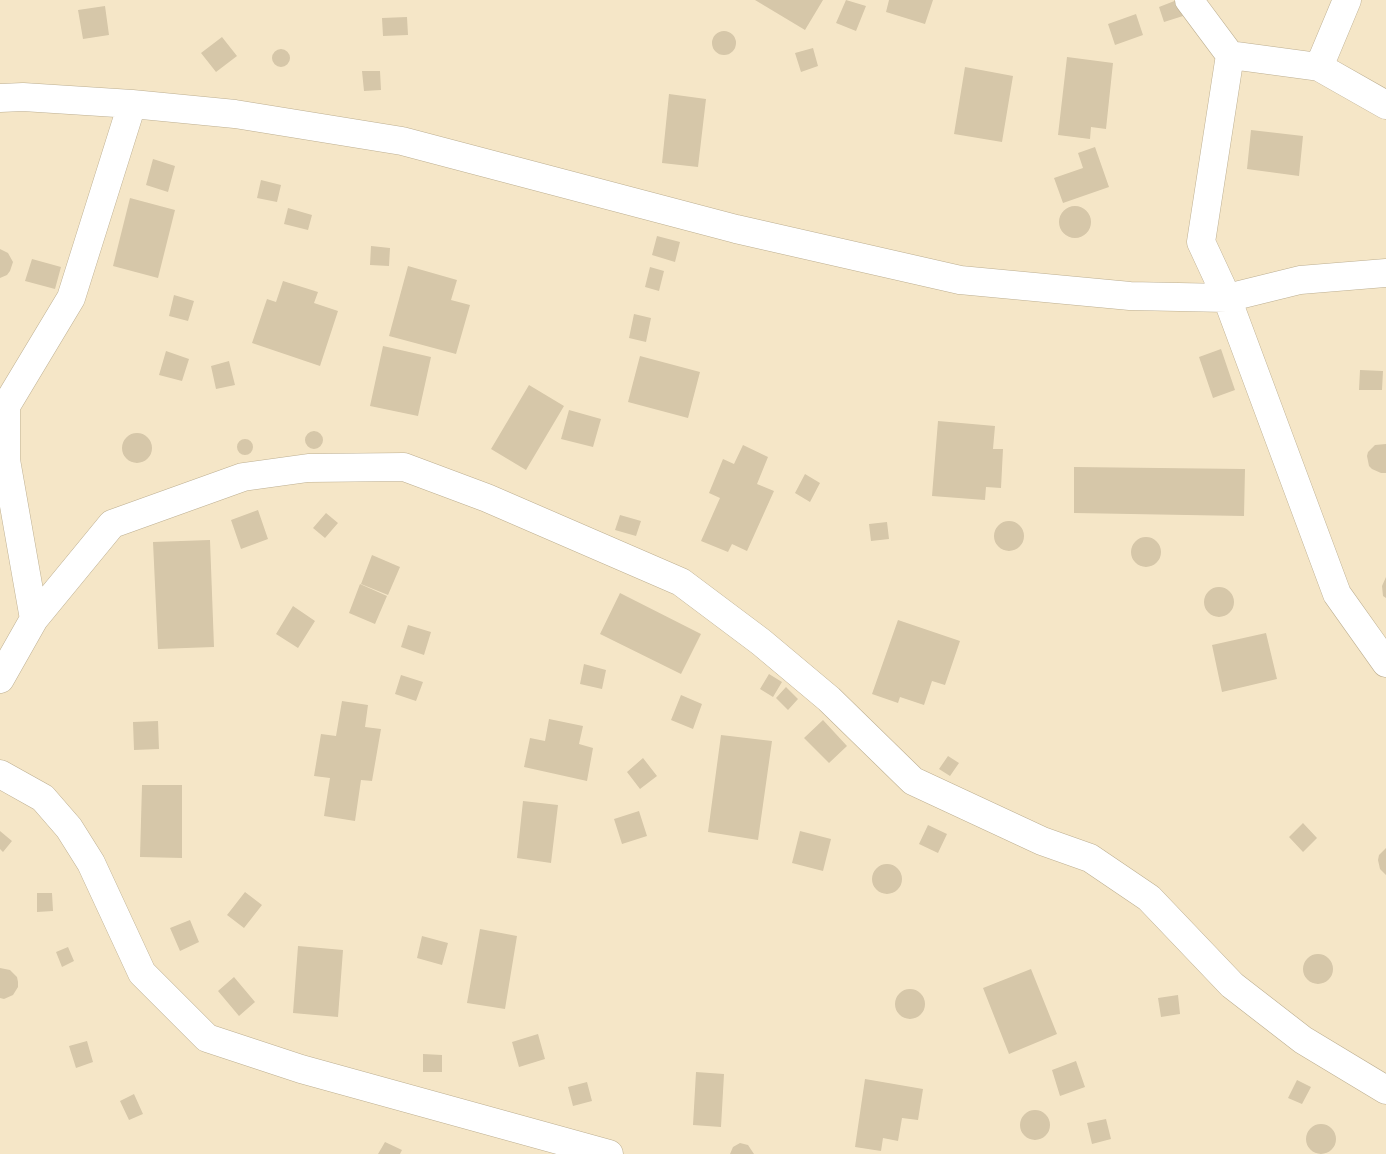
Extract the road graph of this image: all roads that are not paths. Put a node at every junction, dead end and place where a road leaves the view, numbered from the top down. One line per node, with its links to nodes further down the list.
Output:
1 (1190, 0): 3 (street)
2 (1347, 0): 4 (street)
3 (1230, 55): 4 (street); 9 (street)
4 (1319, 67): 7 (street)
5 (0, 98): 6 (street)
6 (132, 104): 9 (street); 10 (street)
7 (1386, 105)
8 (1386, 273): 9 (street)
9 (1227, 298): 11 (street)
10 (34, 619): 12 (street); 14 (street)
11 (1386, 663)
12 (0, 679)
13 (0, 774): 15 (street)
14 (1386, 1090)
15 (609, 1154)

